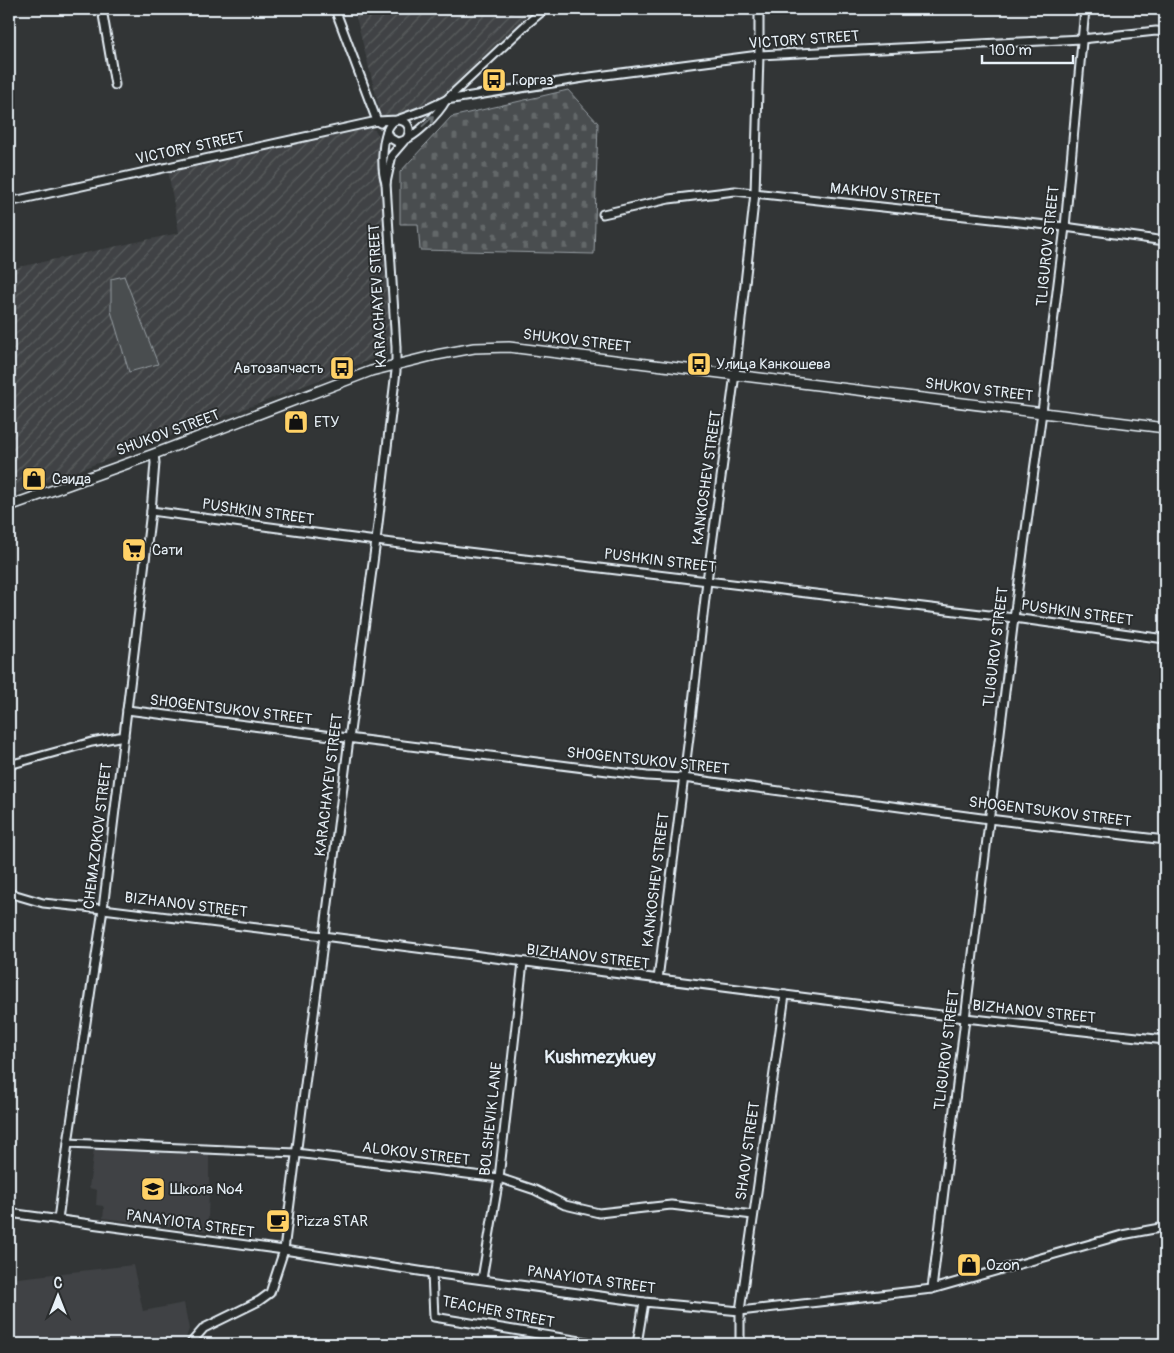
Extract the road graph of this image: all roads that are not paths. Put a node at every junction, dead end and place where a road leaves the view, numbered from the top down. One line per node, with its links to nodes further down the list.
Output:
1 (102, 9): 9 (street)
2 (335, 9): 12 (street)
3 (545, 9): 10 (street)
4 (759, 9): 8 (street, KANKOSHEV STREET)
5 (1085, 9): 7 (street, TLIGUROV STREET)
6 (1165, 32): 7 (street, VICTORY STREET)
7 (1082, 38): 8 (street, VICTORY STREET); 19 (street, TLIGUROV STREET)
8 (759, 55): 10 (street, VICTORY STREET); 16 (street, KANKOSHEV STREET)
9 (115, 85)
10 (446, 100): 11 (street); 14 (street, one-way to 10)
11 (395, 120): 12 (street, VICTORY STREET); 13 (street); 14 (street)
12 (378, 121): 13 (street); 17 (street, VICTORY STREET)
13 (387, 131): 14 (street); 15 (street)
14 (406, 140): 15 (street)
15 (386, 183): 21 (street, KARACHAYEV STREET)
16 (755, 193): 18 (street, MAKHOV STREET); 19 (street, MAKHOV STREET); 22 (street, KANKOSHEV STREET)
17 (9, 202)
18 (603, 214)
19 (1065, 227): 20 (street, MAKHOV STREET); 23 (street, TLIGUROV STREET)
20 (1165, 241)
21 (397, 364): 22 (main road, SHUKOV STREET); 25 (main road, SHUKOV STREET); 28 (street, KARACHAYEV STREET)
22 (735, 374): 23 (main road, SHUKOV STREET); 29 (street, KANKOSHEV STREET)
23 (1042, 412): 24 (main road, SHUKOV STREET); 30 (street, TLIGUROV STREET)
24 (1165, 428)
25 (154, 454): 26 (main road, SHUKOV STREET); 27 (street, CHEMAZOKOV STREET)
26 (9, 506)
27 (151, 511): 28 (street, PUSHKIN STREET); 32 (street, CHEMAZOKOV STREET)
28 (376, 541): 29 (street, PUSHKIN STREET); 34 (street, KARACHAYEV STREET)
29 (707, 581): 30 (street, PUSHKIN STREET); 36 (street, KANKOSHEV STREET)
30 (1014, 618): 31 (street, PUSHKIN STREET); 37 (street, TLIGUROV STREET)
31 (1165, 639)
32 (127, 710): 33 (street, CHEMAZOKOV STREET); 34 (street, SHOGENTSUKOV STREET)
33 (124, 736): 35 (street); 40 (street, CHEMAZOKOV STREET)
34 (349, 739): 36 (street, SHOGENTSUKOV STREET); 41 (street, KARACHAYEV STREET)
35 (9, 765)
36 (683, 778): 37 (street, SHOGENTSUKOV STREET); 43 (street, KANKOSHEV STREET)
37 (989, 819): 38 (street, SHOGENTSUKOV STREET); 45 (street, TLIGUROV STREET)
38 (1165, 840)
39 (9, 892): 40 (street, BIZHANOV STREET)
40 (103, 909): 41 (street, BIZHANOV STREET); 47 (street, CHEMAZOKOV STREET)
41 (323, 936): 42 (street, BIZHANOV STREET); 48 (street, KARACHAYEV STREET)
42 (523, 962): 43 (street, BIZHANOV STREET); 49 (street, BOLSHEVIK LANE)
43 (658, 979): 44 (street, BIZHANOV STREET)
44 (784, 995): 45 (street, BIZHANOV STREET); 51 (street, SHAOV STREET)
45 (965, 1018): 46 (street, BIZHANOV STREET); 57 (street, TLIGUROV STREET)
46 (1165, 1040)
47 (68, 1143): 48 (street, ALOKOV STREET); 52 (street, CHEMAZOKOV STREET)
48 (296, 1153): 49 (street, ALOKOV STREET); 54 (street, KARACHAYEV STREET)
49 (499, 1178): 51 (street, ALOKOV STREET); 56 (street, BOLSHEVIK LANE)
50 (9, 1213): 52 (street, PANAYIOTA STREET)
51 (753, 1215): 59 (street, SHAOV STREET)
52 (58, 1220): 54 (street, PANAYIOTA STREET)
53 (1165, 1227): 57 (street, PANAYIOTA STREET)
54 (284, 1250): 55 (street, PANAYIOTA STREET); 60 (street, KARACHAYEV STREET)
55 (432, 1272): 56 (street, PANAYIOTA STREET); 61 (street, TEACHER STREET)
56 (482, 1279): 58 (street, PANAYIOTA STREET)
57 (932, 1289): 59 (street, PANAYIOTA STREET)
58 (644, 1302): 59 (street, PANAYIOTA STREET); 62 (street)
59 (740, 1311): 63 (street, SHAOV STREET)
60 (190, 1344)
61 (600, 1344)
62 (637, 1344)
63 (740, 1344)

